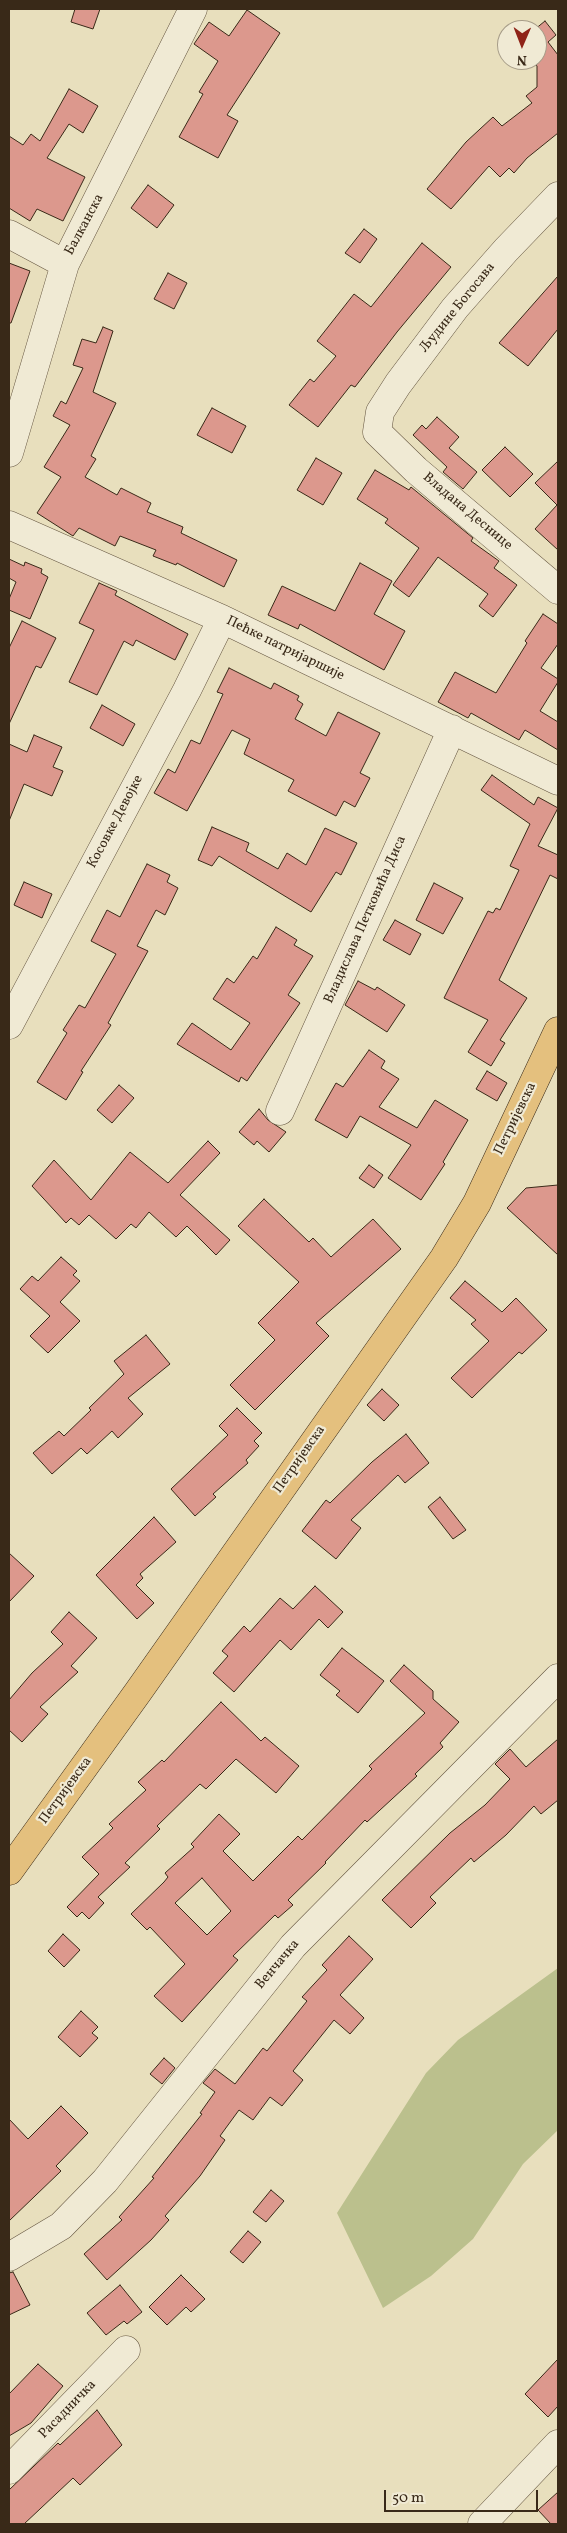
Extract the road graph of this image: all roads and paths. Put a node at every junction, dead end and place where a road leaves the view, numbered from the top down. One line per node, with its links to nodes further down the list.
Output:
1 (193, 9): 4 (street, Балканска)
2 (558, 196): 5 (street, Људине Богосава)
3 (9, 234): 4 (street)
4 (65, 264): 6 (street, Балканска)
5 (377, 432): 8 (street, Владана Деснице)
6 (9, 453)
7 (9, 525): 9 (street, Пећке патријаршије)
8 (555, 580)
9 (222, 619): 10 (street, Пећке патријаршије); 12 (street, Косовке Девојке)
10 (452, 729): 11 (street, Пећке патријаршије); 14 (street, Владислава Петковића Диса)
11 (558, 781)
12 (9, 1025)
13 (558, 1031): 16 (main road, Петријевска)
14 (280, 1111)
15 (558, 1678): 17 (street, Венчачка)
16 (9, 1871)
17 (9, 2257)
18 (126, 2350): 20 (street, Расадничка)
19 (558, 2444): 21 (street)
20 (9, 2470)
21 (482, 2524)

